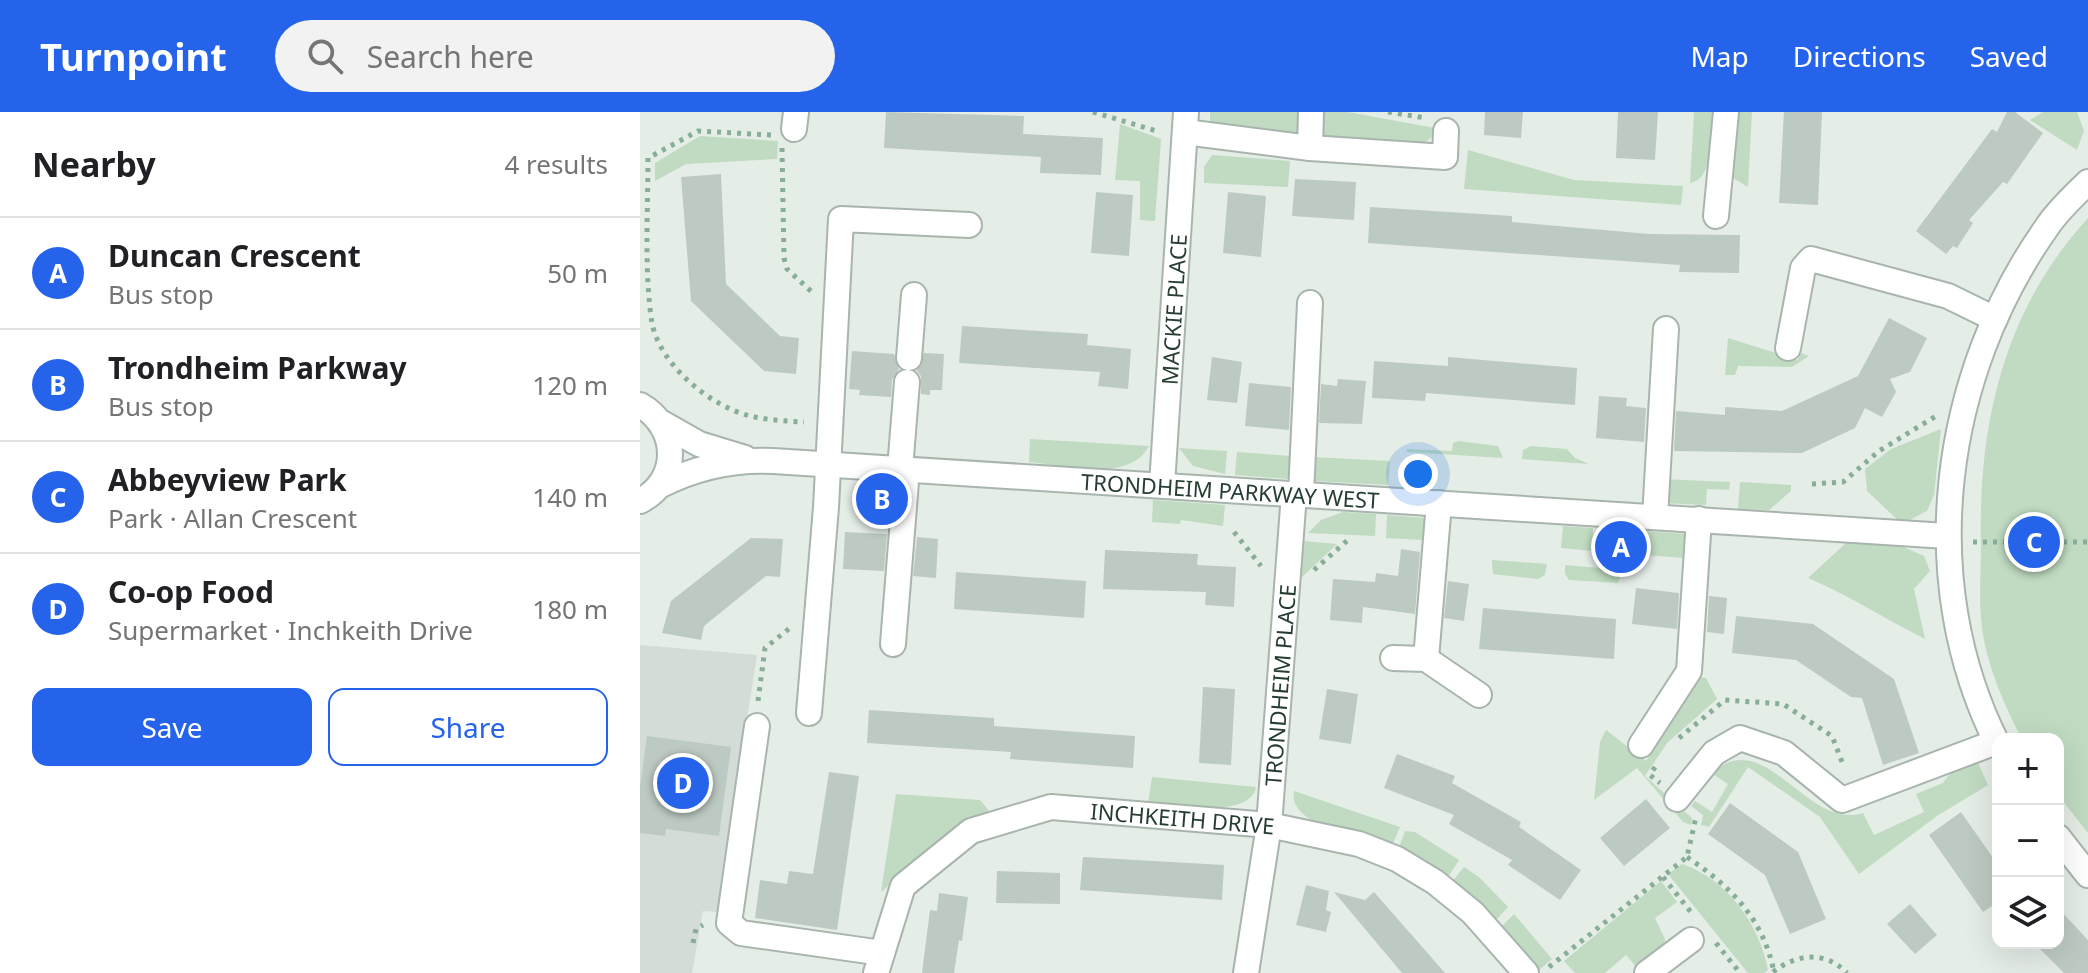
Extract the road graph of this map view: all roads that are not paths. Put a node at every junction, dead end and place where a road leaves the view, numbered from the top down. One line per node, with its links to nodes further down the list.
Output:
1 (1311, 112): 5 (street)
2 (1726, 112): 7 (street)
3 (1185, 128): 5 (street); 19 (street, MACKIE PLACE)
4 (1446, 131): 5 (street)
5 (1310, 148)
6 (2088, 182): 11 (street)
7 (1716, 216)
8 (969, 225): 17 (street)
9 (914, 295): 18 (street)
10 (1310, 303): 20 (street, TRONDHEIM PLACE)
11 (1995, 319): 13 (street); 25 (street)
12 (1666, 329): 23 (street)
13 (1788, 348)
14 (641, 404): 15 (street, TRONDHEIM PARKWAY WEST)
15 (662, 423): 16 (street, TRONDHEIM PARKWAY WEST); 21 (street)
16 (751, 460): 17 (street, TRONDHEIM PARKWAY WEST); 21 (street, TRONDHEIM PARKWAY WEST)
17 (828, 464): 18 (street, TRONDHEIM PARKWAY WEST); 30 (street)
18 (904, 469): 19 (street, TRONDHEIM PARKWAY WEST); 26 (street)
19 (1162, 485): 20 (street, TRONDHEIM PARKWAY WEST)
20 (1298, 494): 22 (street, TRONDHEIM PARKWAY WEST); 36 (street, TRONDHEIM PLACE)
21 (646, 498)
22 (1439, 503): 23 (street, TRONDHEIM PARKWAY WEST); 28 (street)
23 (1655, 517): 24 (street, TRONDHEIM PARKWAY WEST)
24 (1699, 519): 25 (street, TRONDHEIM PARKWAY WEST); 34 (street)
25 (1958, 539): 32 (street)
26 (893, 644)
27 (1393, 658): 28 (street)
28 (1426, 659): 29 (street)
29 (1479, 695)
30 (809, 713)
31 (757, 726): 40 (street)
32 (1992, 733)
33 (1992, 746): 35 (street)
34 (1652, 750)
35 (1677, 799)
36 (1269, 825): 40 (street, INCHKEITH DRIVE); 41 (street, TRONDHEIM PLACE); 42 (street, INCHKEITH DRIVE)
37 (2064, 845): 38 (street)
38 (2088, 875)
39 (1693, 942): 43 (street)
40 (879, 963)
41 (1246, 973)
42 (1526, 973)
43 (1647, 973)

